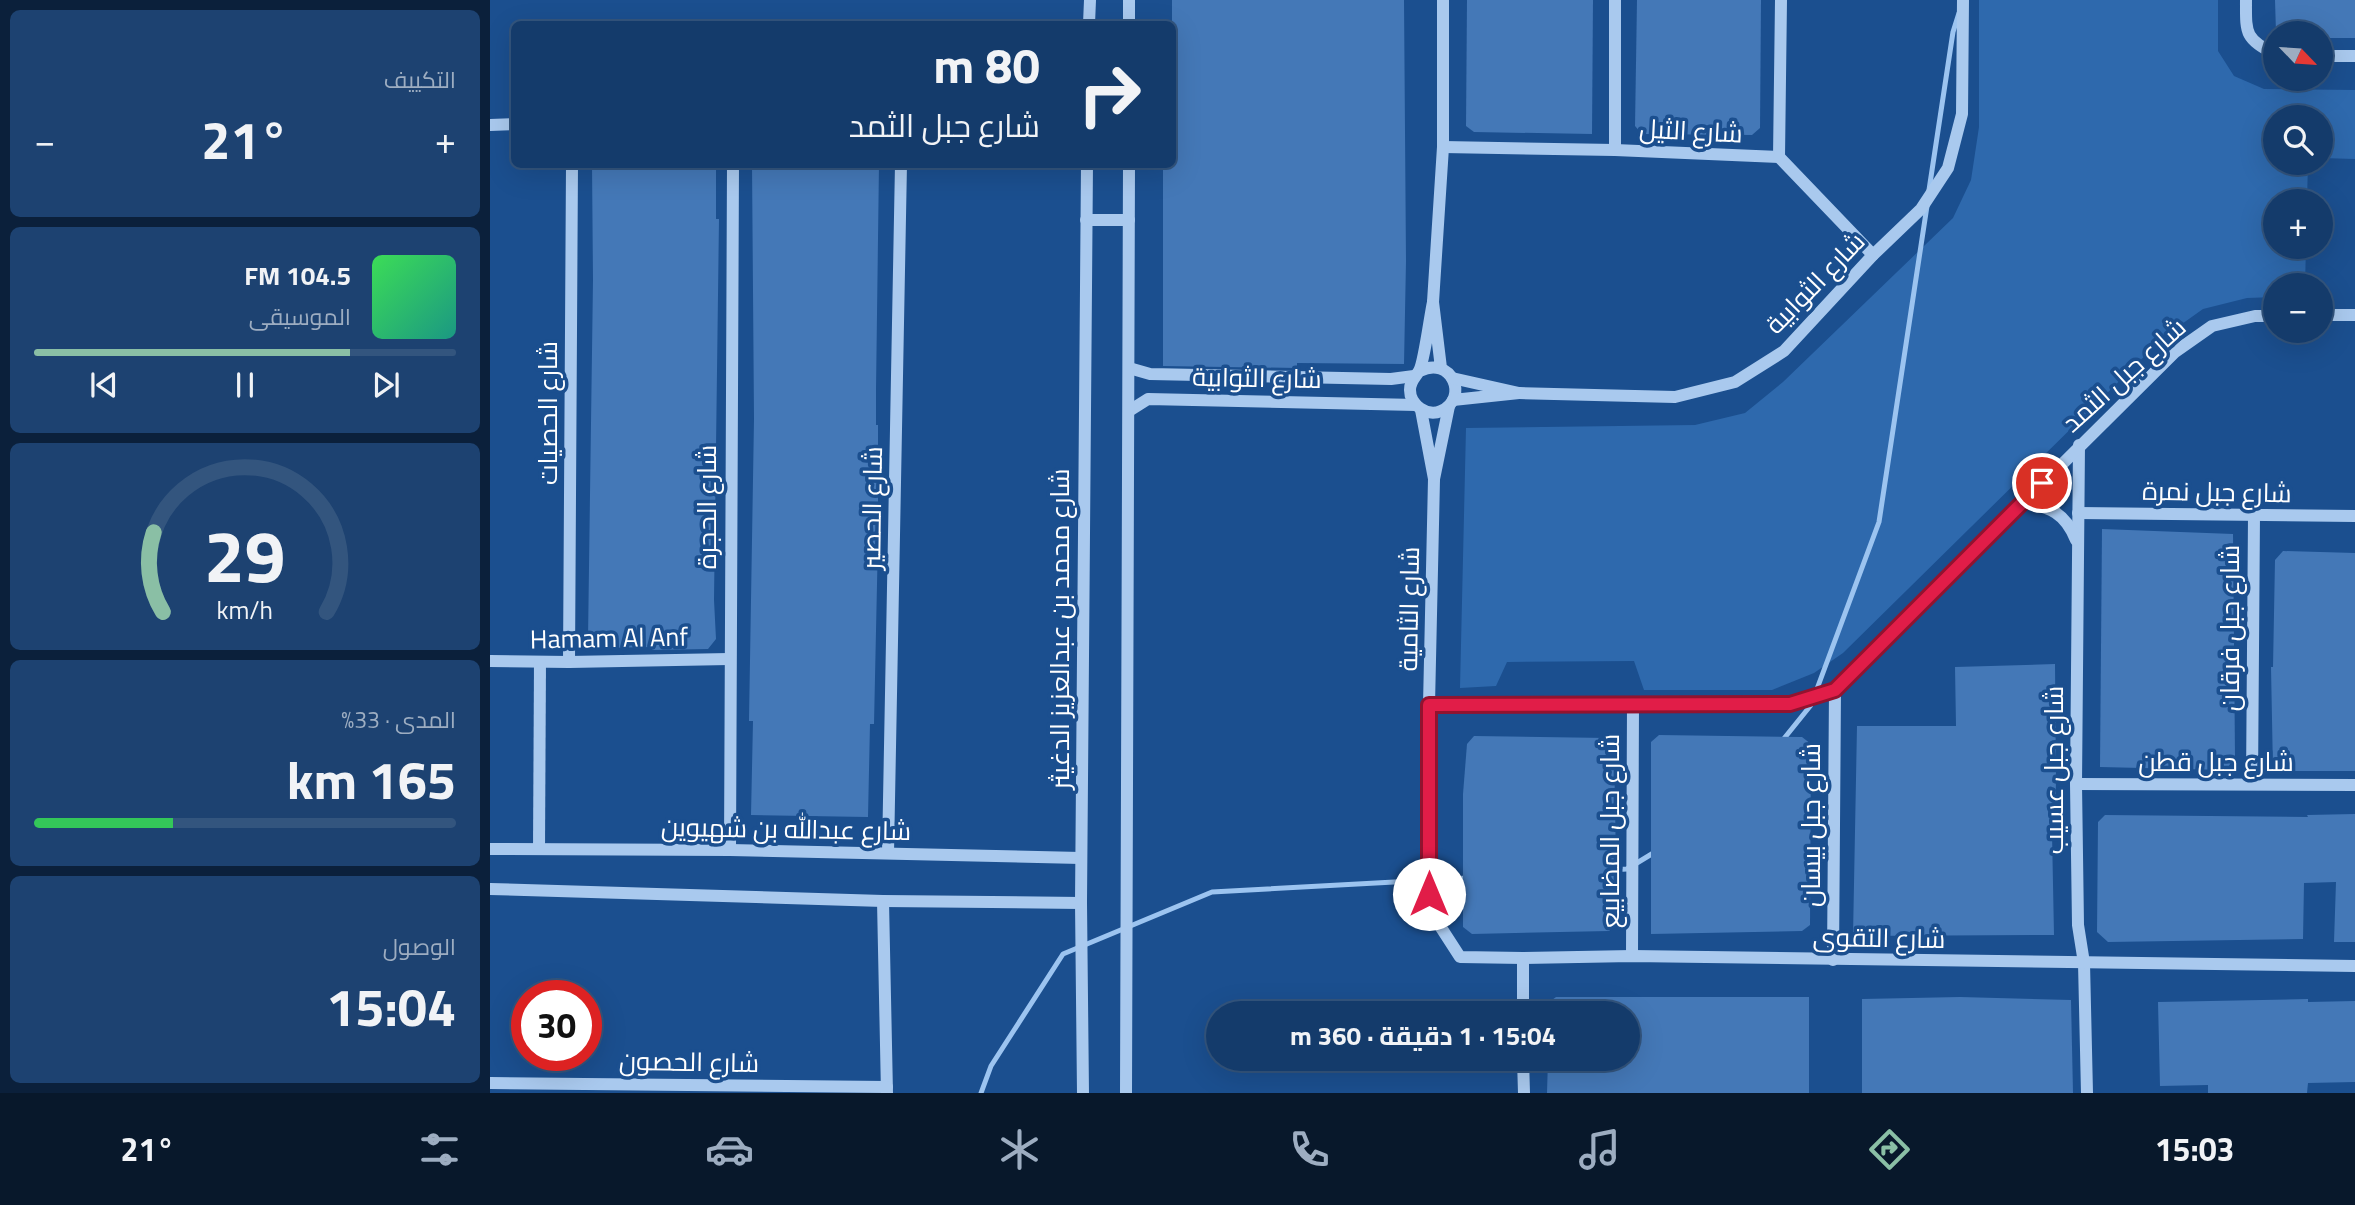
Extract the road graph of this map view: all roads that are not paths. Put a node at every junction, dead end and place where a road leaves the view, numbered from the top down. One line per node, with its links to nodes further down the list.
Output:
1 (1090, 0): 8 (street)
2 (1129, 0): 9 (street)
3 (1443, 0): 15 (street)
4 (1615, 0): 16 (street)
5 (1781, 0): 17 (street, شارع الثيل)
6 (1963, 0): 25 (street, شارع الثوابية)
7 (2246, 0): 10 (street)
8 (1089, 21)
9 (1129, 21)
10 (2263, 48)
11 (2333, 56): 12 (street)
12 (2355, 56)
13 (511, 124): 14 (street)
14 (490, 125)
15 (1443, 147): 16 (street, شارع الثيل); 26 (street)
16 (1615, 150): 17 (street, شارع الثيل)
17 (1779, 157): 25 (street)
18 (572, 168): 48 (street, شارع الحصيات)
19 (733, 168): 45 (street, شارع الحجرة)
20 (901, 168): 58 (street, شارع الحصير)
21 (1087, 168): 23 (street, شارع محمد بن عبدالعزيز الدغيثر)
22 (1129, 168): 24 (street)
23 (1086, 220): 24 (street); 59 (street, شارع محمد بن عبدالعزيز الدغيثر)
24 (1129, 220): 30 (street)
25 (1873, 255): 34 (street, شارع الثوابية)
26 (1433, 302): 31 (street); 32 (street)
27 (2333, 315): 28 (street)
28 (2355, 315)
29 (2263, 316): 38 (street, شارع جبل الثمد)
30 (1129, 368): 32 (street, شارع الثوابية); 37 (street)
31 (1441, 368): 32 (street); 33 (street)
32 (1417, 374): 36 (street)
33 (1452, 378): 34 (street); 35 (street)
34 (1519, 393): 35 (street)
35 (1451, 402): 36 (street); 39 (street)
36 (1418, 407): 37 (street, شارع الثوابية); 39 (street)
37 (1129, 411): 74 (street)
38 (2079, 446): 40 (street, شارع جبل الثمد); 41 (street, شارع جبل عسيب)
39 (1434, 479): 50 (street, شارع الثامية)
40 (2024, 501): 44 (street); 49 (street, شارع جبل الثمد)
41 (2078, 513): 42 (street, شارع جبل نمرة); 44 (street, شارع جبل عسيب)
42 (2254, 515): 43 (street, شارع جبل نمرة); 53 (street, شارع جبل فرقان)
43 (2355, 516)
44 (2077, 545): 52 (street, شارع جبل عسيب)
45 (729, 659): 48 (street, Hamam Al Anf); 57 (street, شارع الحجرة)
46 (490, 661): 47 (street, Hamam Al Anf)
47 (540, 662): 48 (street, Hamam Al Anf); 56 (street)
48 (569, 662)
49 (1835, 690): 51 (street, شارع جبل الثمد); 66 (street, شارع جبل بيسان)
50 (1429, 705): 51 (street, شارع جبل الثمد); 63 (street, شارع الثامية)
51 (1633, 705): 64 (street, شارع جبل المضابيع)
52 (2076, 784): 53 (street, شارع جبل قطن); 67 (street, شارع جبل عسيب)
53 (2252, 784): 54 (street, شارع جبل قطن)
54 (2355, 785)
55 (490, 849): 56 (street, شارع عبدالله بن شهيوين)
56 (539, 849): 57 (street, شارع عبدالله بن شهيوين)
57 (730, 850): 58 (street, شارع عبدالله بن شهيوين)
58 (888, 853): 59 (street, شارع عبدالله بن شهيوين)
59 (1081, 858): 62 (street, شارع محمد بن عبدالعزيز الدغيثر)
60 (490, 889): 61 (street)
61 (883, 901): 62 (street); 72 (street)
62 (1081, 903): 73 (street, شارع محمد بن عبدالعزيز الدغيثر)
63 (1429, 908): 65 (street, شارع التقوى)
64 (1632, 956): 65 (street, شارع التقوى); 66 (street, شارع التقوى)
65 (1523, 958): 69 (street)
66 (1833, 960): 67 (street, شارع التقوى)
67 (2084, 963): 68 (street, شارع التقوى); 76 (street, شارع جبل عسيب)
68 (2355, 966)
69 (1523, 1001)
70 (1524, 1071): 75 (street)
71 (490, 1083): 72 (street, شارع الحصون)
72 (887, 1090)
73 (1083, 1093)
74 (1126, 1093)
75 (1524, 1093)
76 (2087, 1093)

